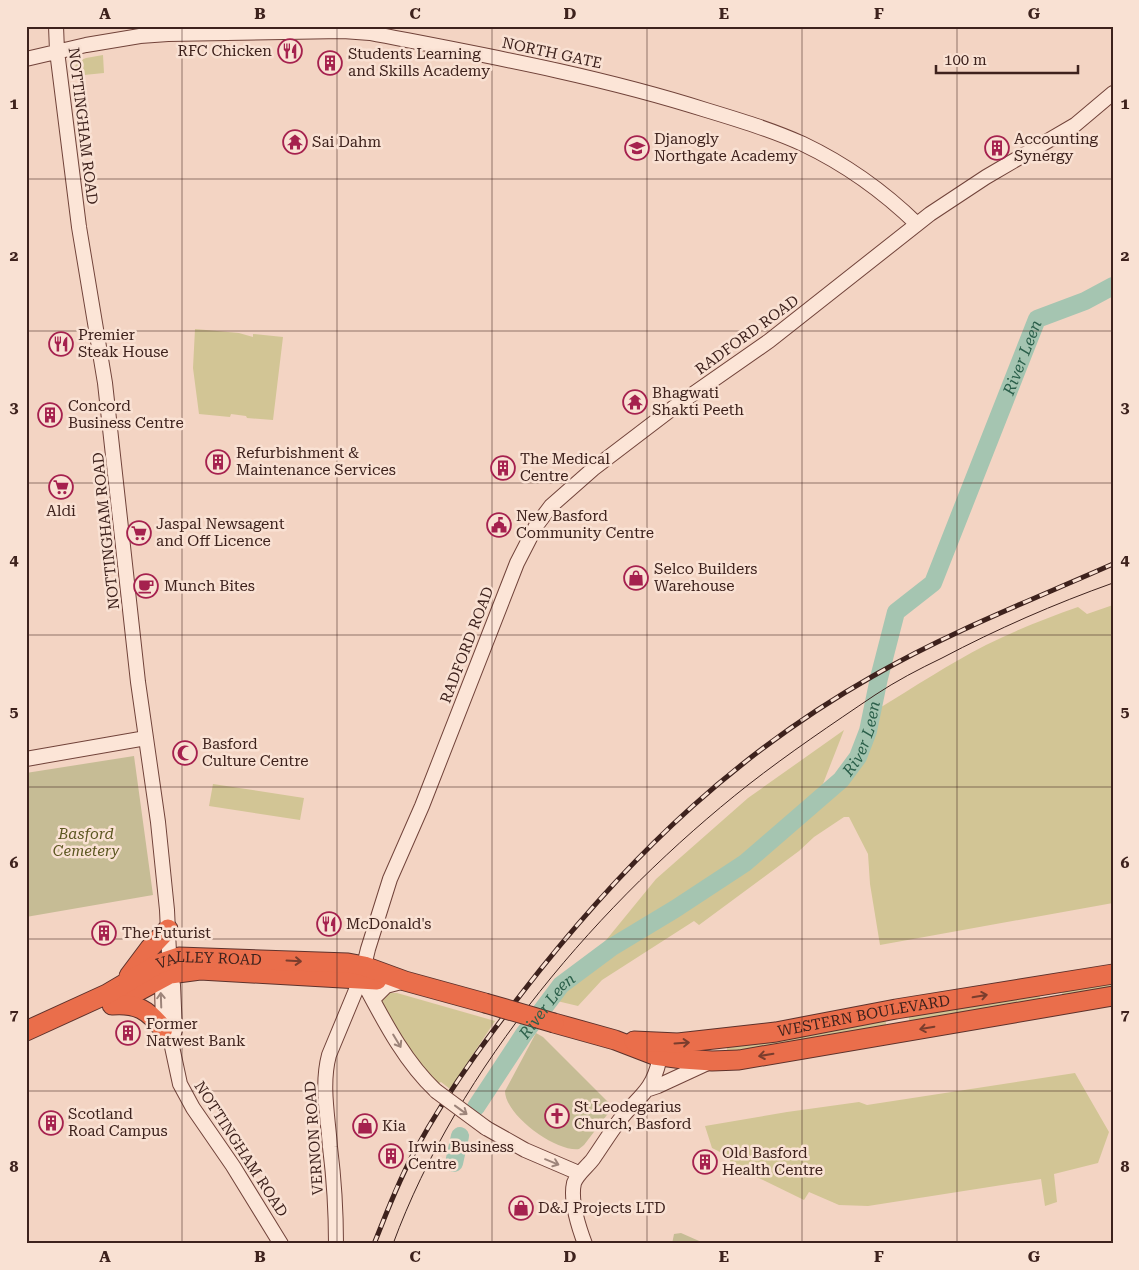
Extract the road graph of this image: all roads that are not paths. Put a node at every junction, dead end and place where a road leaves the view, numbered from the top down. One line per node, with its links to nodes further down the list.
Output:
1 (56, 26): 2 (street, NOTTINGHAM ROAD)
2 (57, 52): 3 (street, NORTH GATE); 5 (street, NORTH GATE); 6 (street, NOTTINGHAM ROAD)
3 (26, 59)
4 (1113, 93): 5 (street, RADFORD ROAD)
5 (918, 224): 10 (street, RADFORD ROAD)
6 (146, 738): 7 (street); 8 (street, NOTTINGHAM ROAD)
7 (26, 759)
8 (168, 929): 9 (street, NOTTINGHAM ROAD); 14 (highway)
9 (170, 967): 10 (highway, VALLEY ROAD); 14 (highway, VALLEY ROAD); 18 (highway, VALLEY ROAD); 23 (street, NOTTINGHAM ROAD)
10 (363, 972): 12 (highway, VALLEY ROAD); 16 (street); 31 (street, VERNON ROAD)
11 (1113, 974): 13 (highway, WESTERN BOULEVARD)
12 (406, 981): 16 (street); 17 (highway, VALLEY ROAD)
13 (1056, 983): 19 (highway); 20 (highway, WESTERN BOULEVARD, one-way to 13)
14 (122, 986): 21 (highway, VALLEY ROAD)
15 (1113, 996): 19 (highway, WESTERN BOULEVARD)
16 (373, 999): 29 (street, one-way to 29, bridge)
17 (485, 1003): 24 (highway, WESTERN BOULEVARD, bridge)
18 (112, 1005): 23 (highway); 25 (highway, VALLEY ROAD)
19 (1060, 1005): 22 (highway, WESTERN BOULEVARD, one-way to 22)
20 (896, 1009): 22 (highway); 24 (highway, WESTERN BOULEVARD, one-way to 20)
21 (26, 1031)
22 (900, 1032): 27 (highway, WESTERN BOULEVARD, one-way to 27)
23 (167, 1036): 30 (street, NOTTINGHAM ROAD)
24 (615, 1040): 26 (highway, WESTERN BOULEVARD)
25 (26, 1043)
26 (654, 1055): 27 (highway, WESTERN BOULEVARD); 28 (street, WESTERN BOULEVARD)
27 (712, 1061): 28 (street, WESTERN BOULEVARD)
28 (649, 1089): 29 (street, WESTERN BOULEVARD)
29 (583, 1171): 32 (street)
30 (281, 1244)
31 (336, 1244)
32 (585, 1244)

